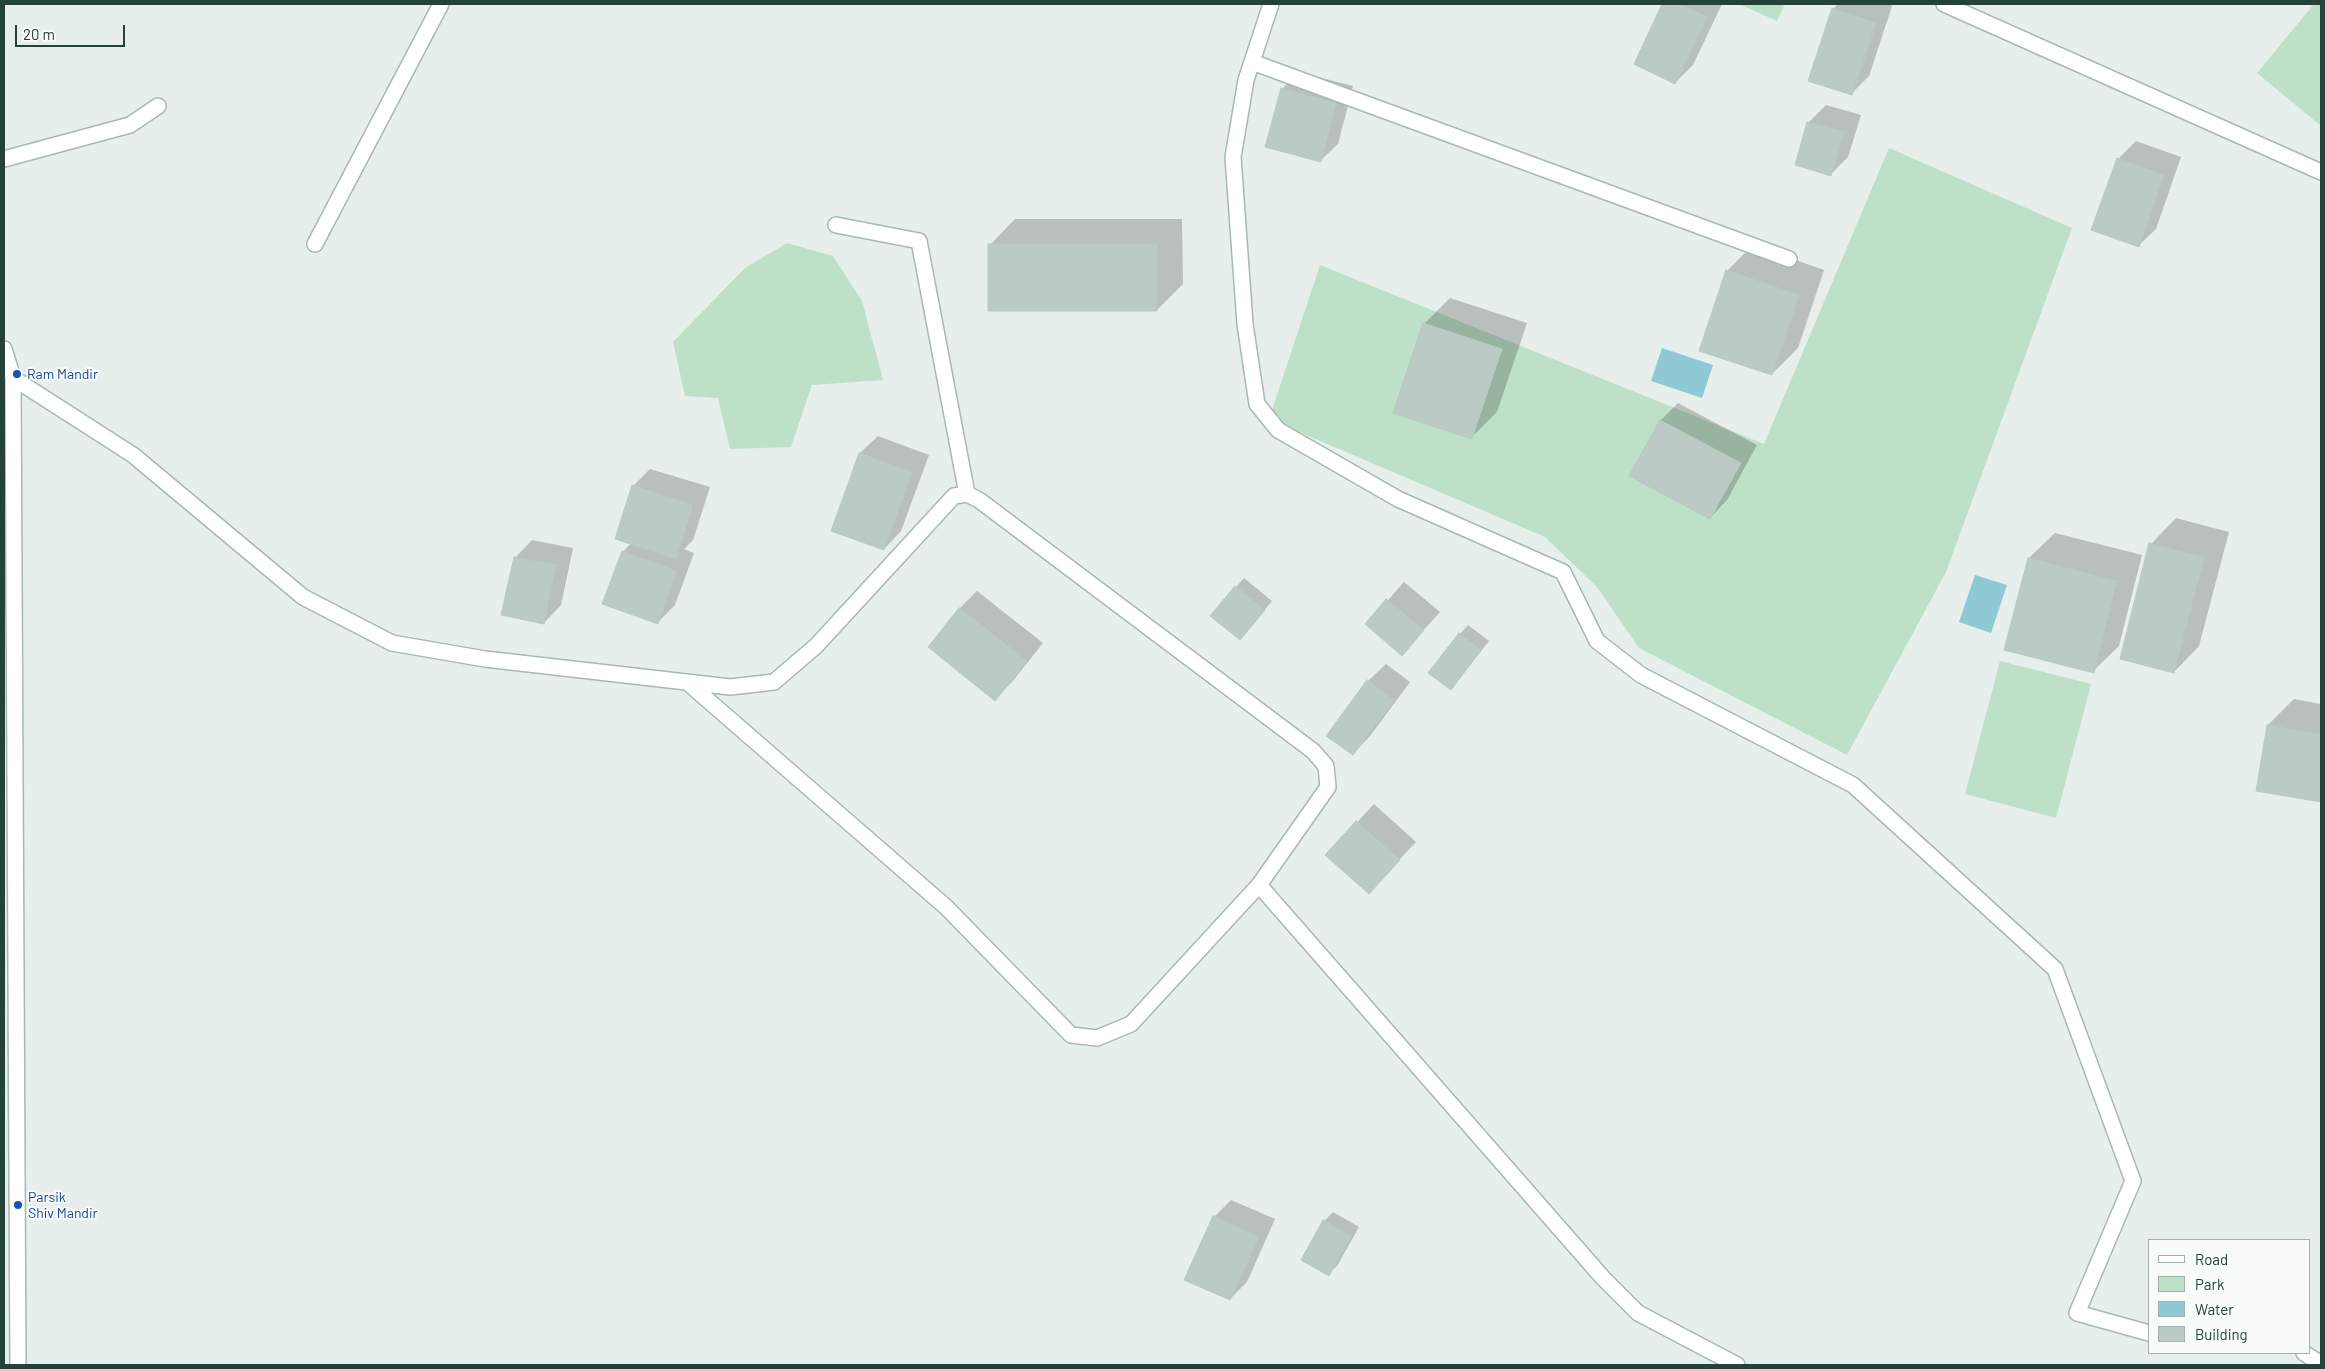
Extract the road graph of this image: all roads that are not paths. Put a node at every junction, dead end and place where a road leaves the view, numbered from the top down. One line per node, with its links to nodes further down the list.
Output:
1 (441, 4): 9 (street)
2 (1272, 4): 4 (street)
3 (1944, 4): 7 (street)
4 (1252, 62): 10 (street); 17 (street)
5 (158, 106): 6 (street)
6 (4, 160)
7 (2321, 172)
8 (836, 225): 13 (street)
9 (314, 244)
10 (1789, 259)
11 (4, 349): 12 (street)
12 (13, 378): 14 (street); 15 (street)
13 (967, 494): 15 (street); 16 (street)
14 (9, 506): 20 (street)
15 (687, 682): 16 (street)
16 (1258, 885): 21 (street)
17 (2148, 1333)
18 (2306, 1354): 19 (street)
19 (2321, 1364)
20 (18, 1365)
21 (1737, 1365)

